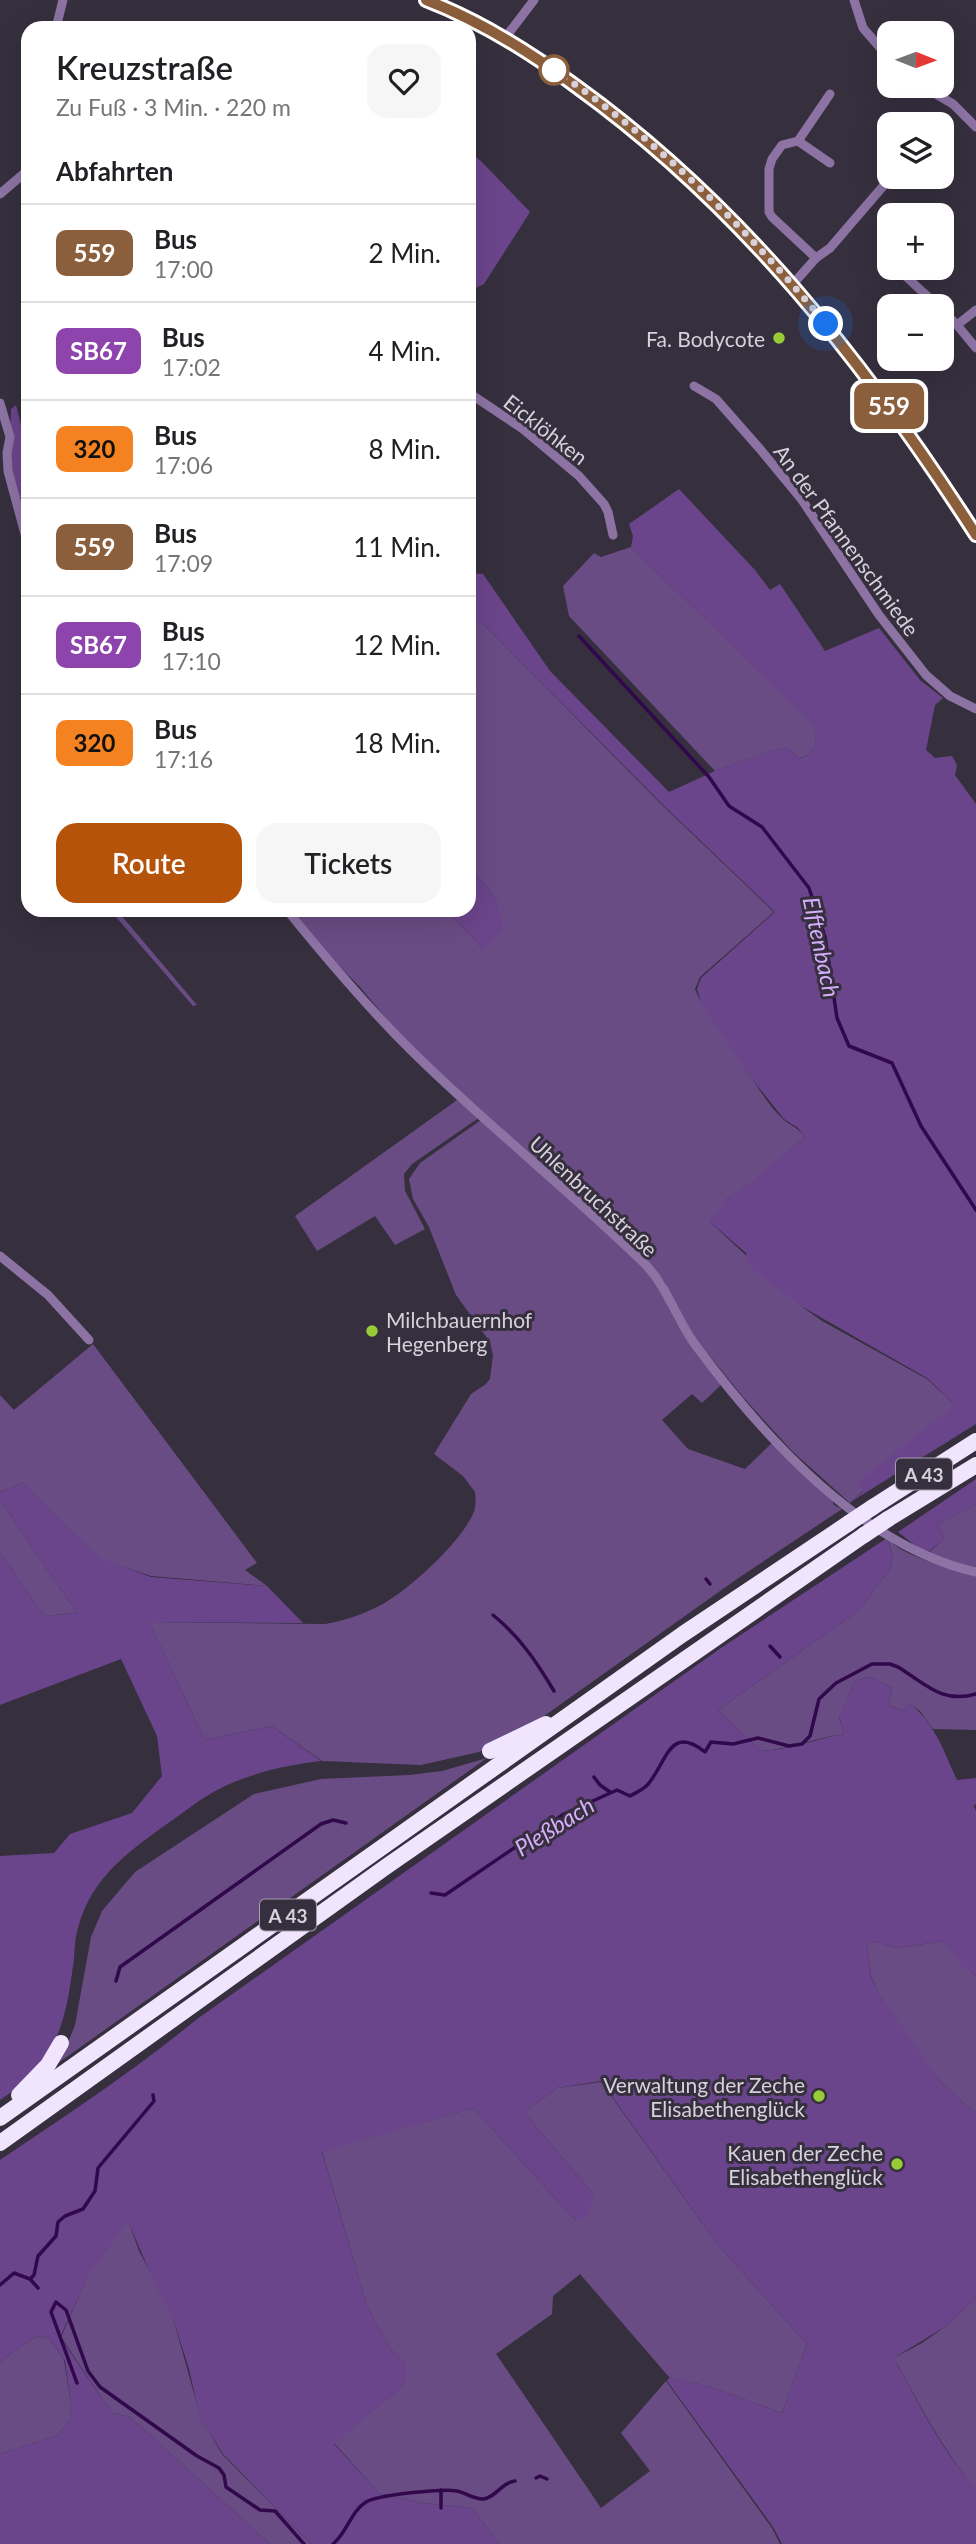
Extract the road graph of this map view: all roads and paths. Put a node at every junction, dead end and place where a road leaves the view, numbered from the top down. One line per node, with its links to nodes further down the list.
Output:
1 (63, 0): 5 (street)
2 (426, 0): 6 (main road)
3 (534, 0): 8 (street)
4 (854, 0): 9 (street)
5 (58, 21)
6 (473, 21)
7 (476, 23): 8 (main road)
8 (505, 38): 20 (main road)
9 (877, 44)
10 (830, 94): 13 (street)
11 (943, 98): 12 (street)
12 (974, 120)
13 (799, 141): 14 (street); 18 (street)
14 (830, 163)
15 (21, 176): 17 (street)
16 (881, 189): 18 (street)
17 (0, 194)
18 (816, 258): 20 (street)
19 (910, 280): 21 (street)
20 (793, 284): 32 (main road)
21 (925, 294)
22 (976, 310): 24 (street)
23 (954, 322): 24 (street)
24 (957, 325): 25 (street)
25 (976, 348)
26 (694, 386): 34 (street, An der Pfannenschmiede)
27 (476, 398): 33 (street, Eicklöhken)
28 (0, 403): 29 (street)
29 (8, 465): 30 (street); 31 (street)
30 (0, 475)
31 (21, 524)
32 (976, 535)
33 (613, 536)
34 (976, 709)
35 (293, 917): 40 (street, Uhlenbruchstraße)
36 (0, 1256): 37 (street)
37 (89, 1340)
38 (976, 1441): 41 (highway, A 43, bridge)
39 (976, 1465): 46 (highway, A 43, bridge)
40 (976, 1572)
41 (574, 1711): 42 (highway); 45 (highway, A 43)
42 (490, 1751)
43 (61, 2043): 44 (highway)
44 (0, 2111)
45 (0, 2118)
46 (0, 2143)

